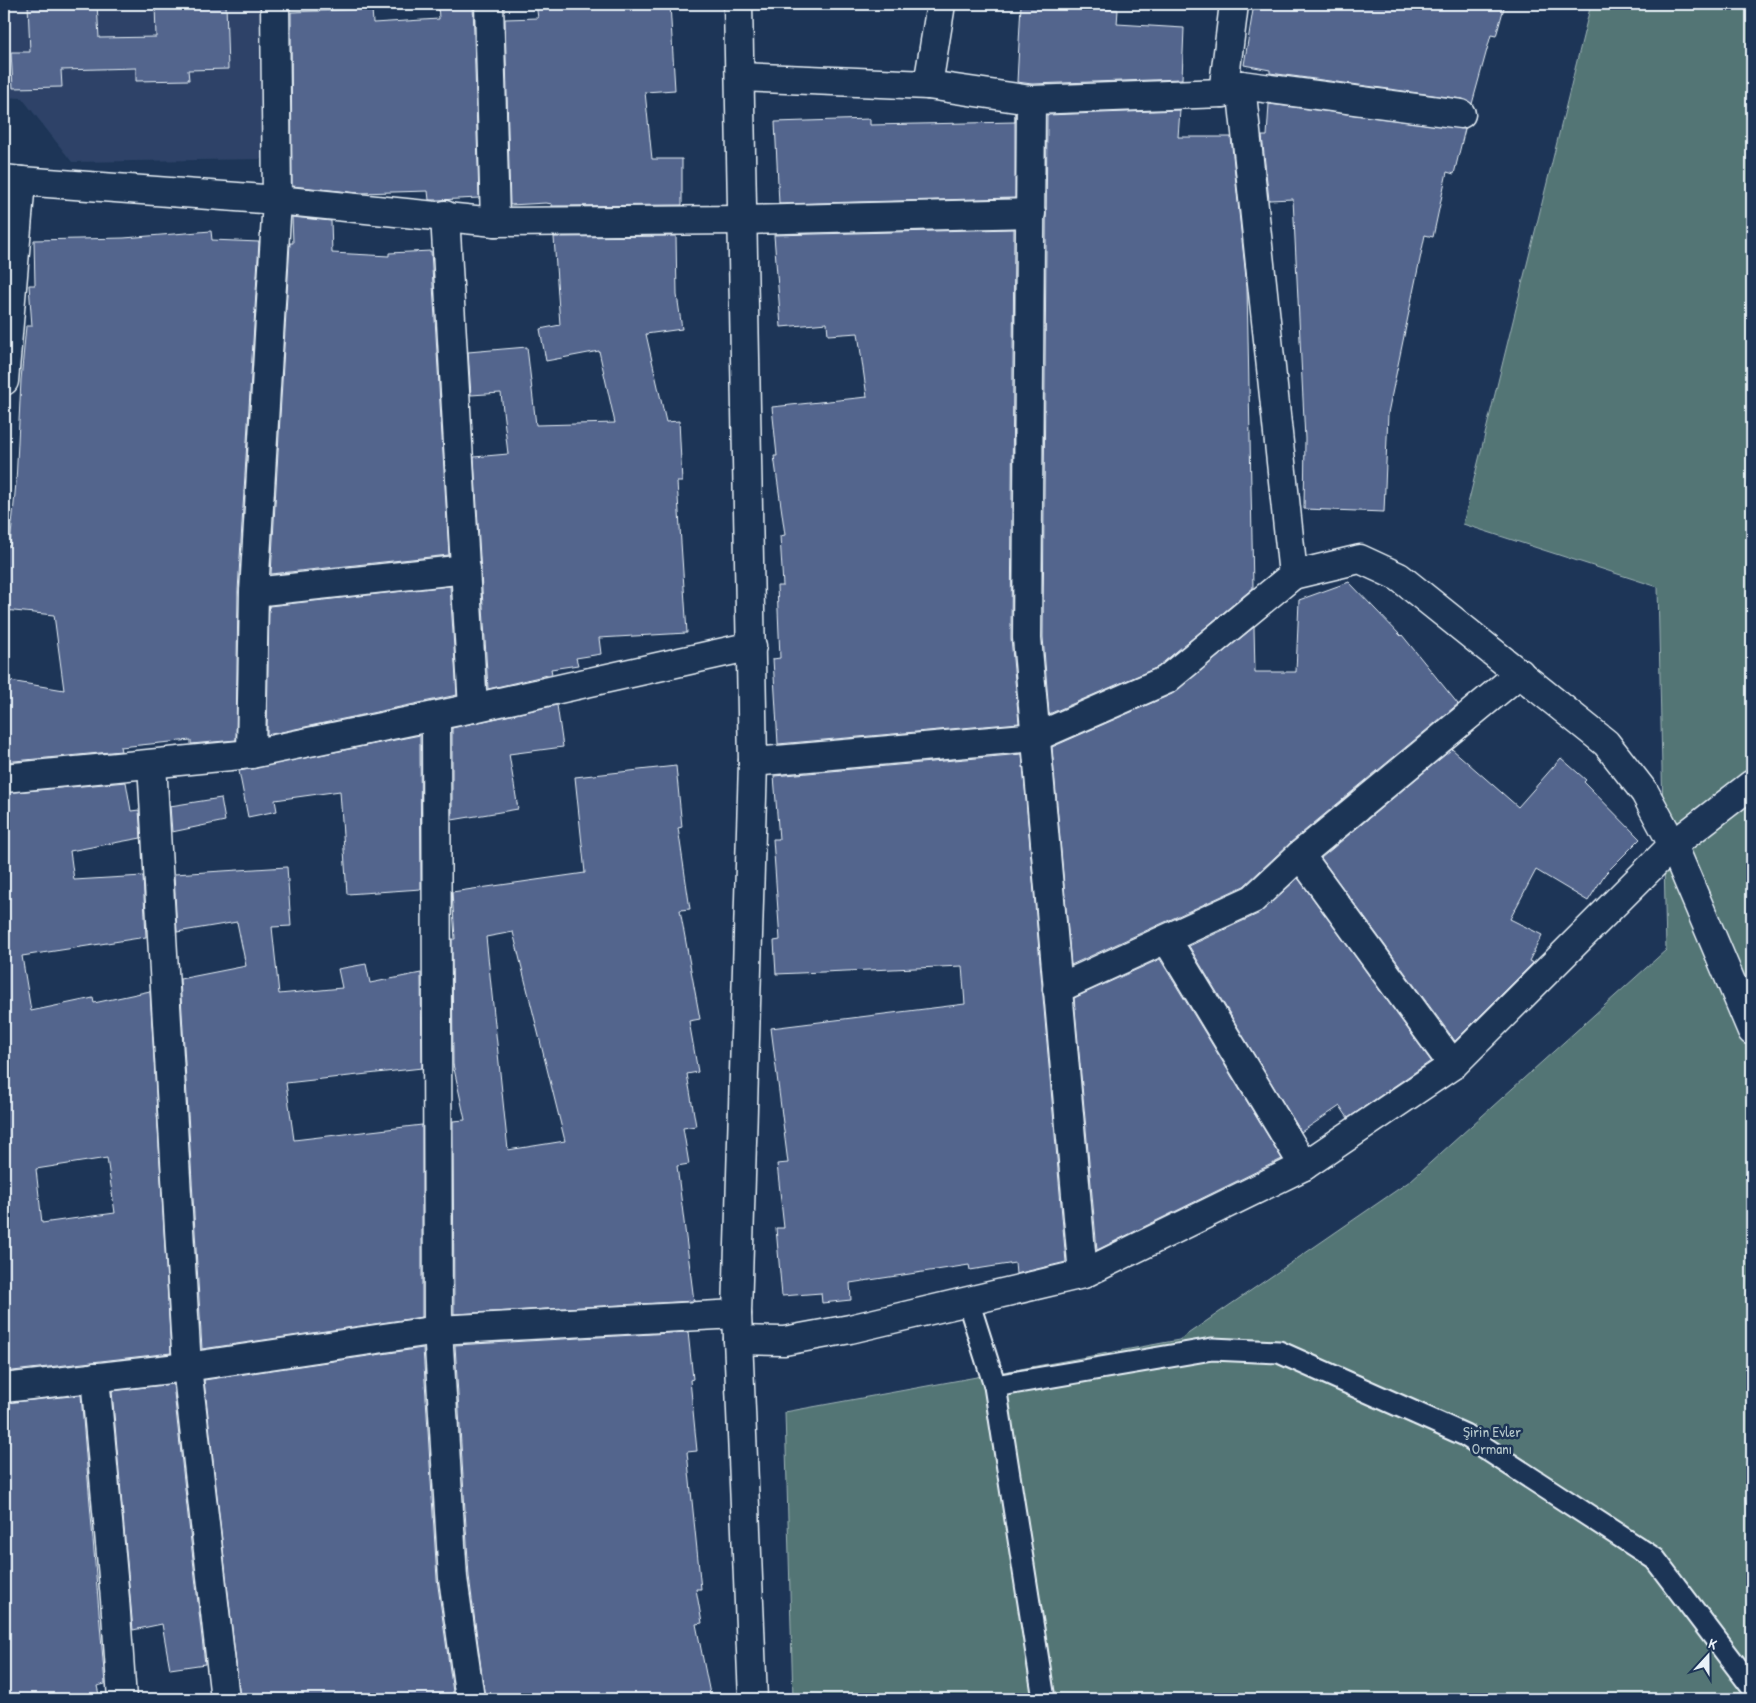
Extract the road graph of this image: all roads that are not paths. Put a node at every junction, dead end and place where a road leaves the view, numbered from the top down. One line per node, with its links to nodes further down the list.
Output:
1 (275, 4): 12 (street)
2 (489, 4): 16 (street)
3 (738, 4): 6 (street)
4 (940, 4): 7 (street)
5 (1234, 4): 8 (street)
6 (740, 76): 7 (street); 15 (street)
7 (928, 84): 9 (street)
8 (1232, 89): 9 (street); 10 (street); 19 (street)
9 (1031, 100): 13 (street)
10 (1461, 114)
11 (12, 180): 12 (street); 17 (street)
12 (277, 200): 14 (street); 20 (street)
13 (1031, 213): 15 (street); 25 (street)
14 (445, 215): 16 (street); 18 (street)
15 (743, 220): 16 (street); 21 (street)
16 (495, 222)
17 (4, 381)
18 (466, 569): 20 (street); 23 (street)
19 (1293, 575): 22 (street); 25 (street)
20 (254, 592): 26 (street)
21 (752, 646): 23 (street); 27 (street)
22 (1520, 673): 31 (street); 32 (street)
23 (473, 708): 24 (street)
24 (436, 716): 26 (street); 41 (street)
25 (1036, 737): 27 (street); 34 (street)
26 (251, 754): 28 (street)
27 (753, 762): 40 (street)
28 (152, 764): 29 (street); 42 (street)
29 (4, 778)
30 (1752, 784): 31 (street)
31 (1673, 845): 35 (street); 36 (street)
32 (1300, 855): 33 (street); 36 (street)
33 (1167, 940): 34 (street); 37 (street)
34 (1057, 988): 38 (street)
35 (1752, 1031)
36 (1453, 1065): 37 (street)
37 (1304, 1166): 38 (street)
38 (1083, 1274): 39 (street)
39 (968, 1301): 40 (street); 44 (lane)
40 (737, 1327): 41 (street); 50 (street)
41 (438, 1330): 42 (street); 49 (street)
42 (187, 1367): 43 (street); 48 (street)
43 (95, 1377): 45 (street); 47 (street)
44 (995, 1386): 46 (lane); 51 (lane)
45 (4, 1388)
46 (1752, 1687)
47 (122, 1699)
48 (225, 1699)
49 (470, 1699)
50 (753, 1699)
51 (1044, 1699)

